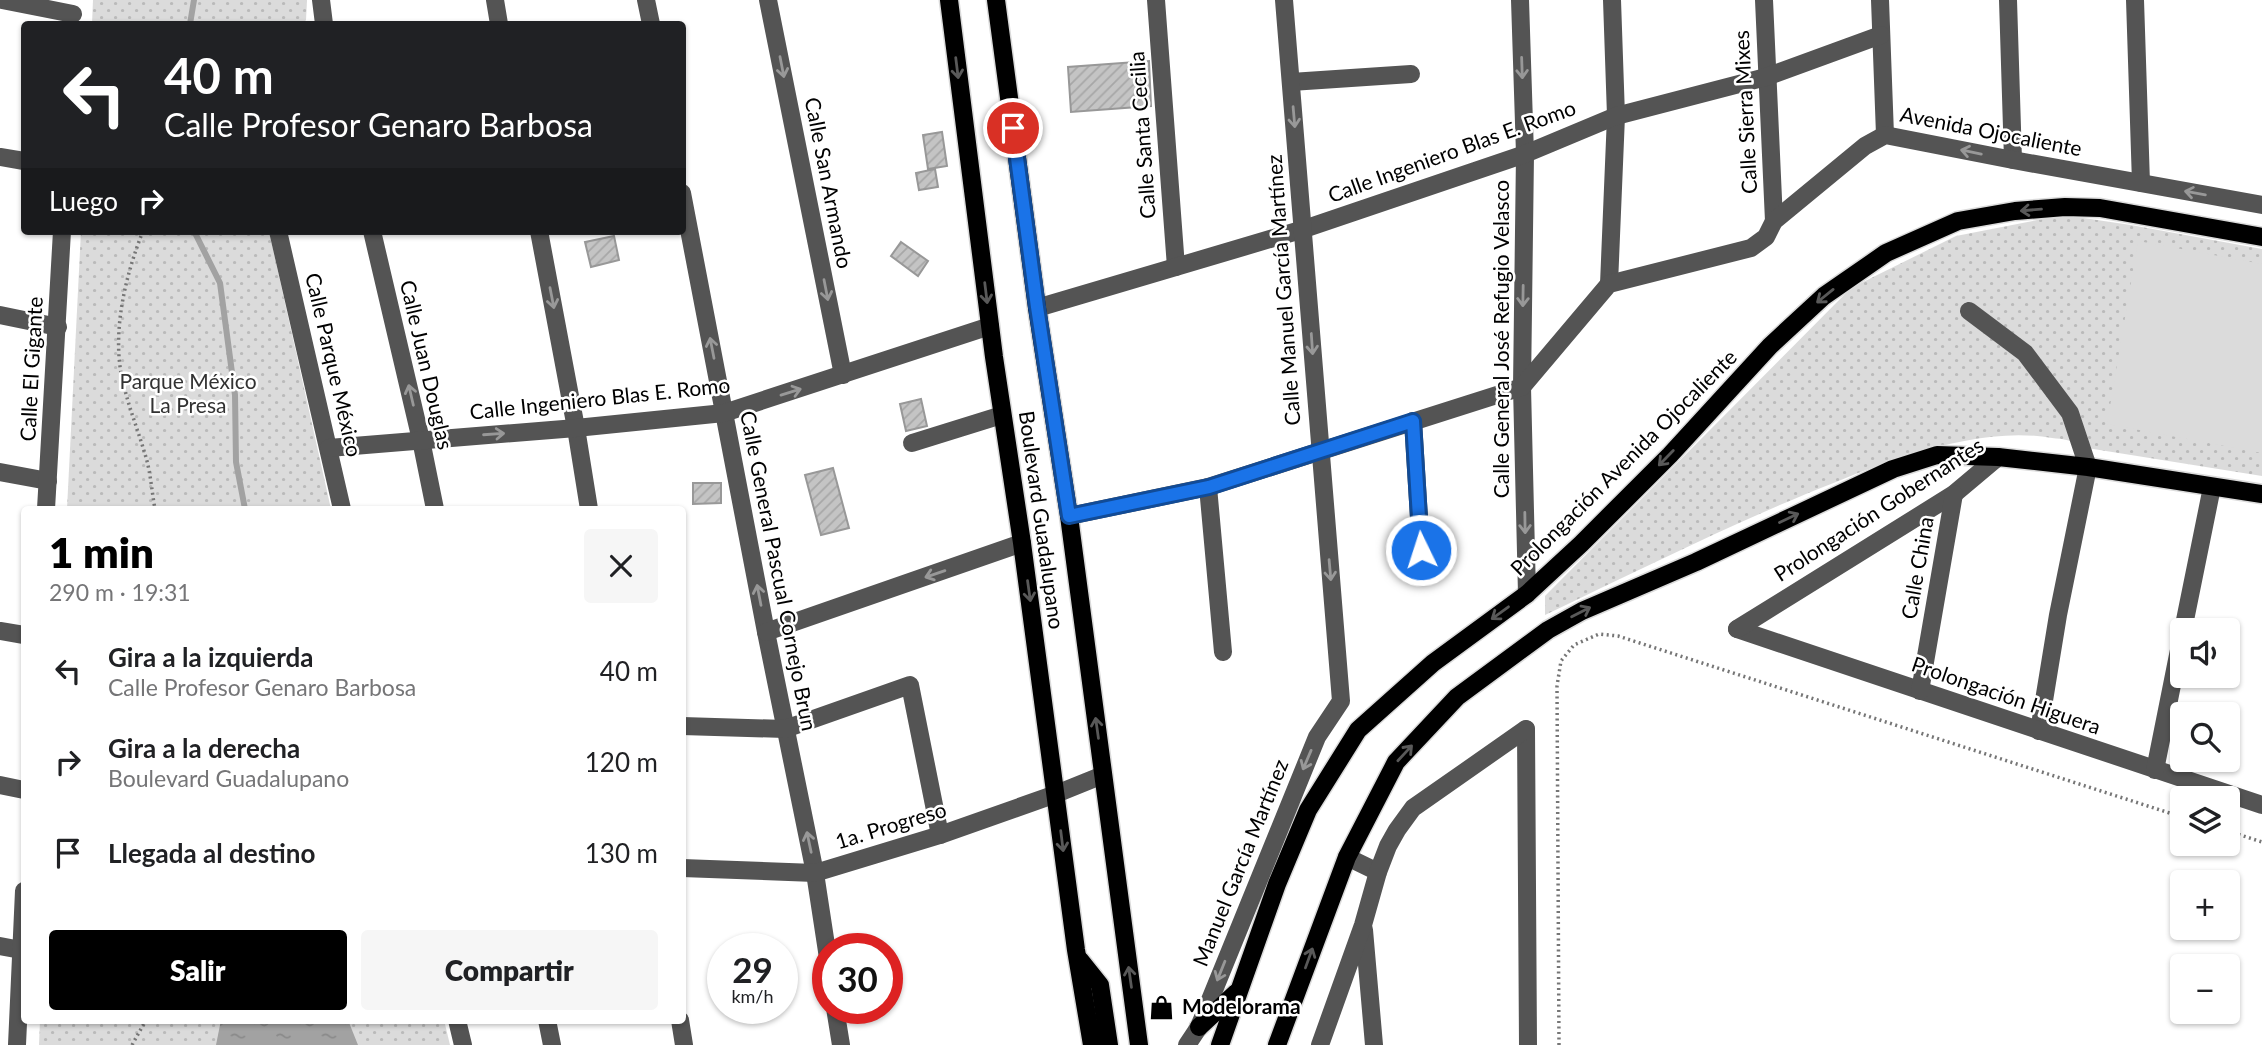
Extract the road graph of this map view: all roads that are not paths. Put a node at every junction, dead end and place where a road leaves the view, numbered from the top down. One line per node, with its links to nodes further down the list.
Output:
1 (2, 0): 16 (street)
2 (321, 0): 17 (street)
3 (495, 0): 18 (street)
4 (646, 0): 19 (street)
5 (768, 0): 47 (street, Calle San Armando, one-way to 47)
6 (949, 0): 45 (main road, Boulevard Guadalupano, one-way to 45)
7 (996, 0): 42 (main road, Boulevard Guadalupano)
8 (1156, 0): 40 (street, Calle Santa Cecilia)
9 (1284, 0): 23 (street, Calle Manuel García Martínez)
10 (1520, 0): 26 (street, Calle General José Refugio Velasco, one-way to 26)
11 (1612, 0): 24 (street)
12 (1764, 0): 22 (street, Calle Sierra Mixes)
13 (1880, 0): 20 (street)
14 (2008, 0): 29 (street)
15 (2135, 0): 30 (street)
16 (73, 13)
17 (324, 21)
18 (498, 21)
19 (650, 21)
20 (1881, 35): 22 (street, Calle Ingeniero Blas E. Romo); 25 (street)
21 (1412, 74): 23 (street)
22 (1766, 77): 24 (street, Calle Ingeniero Blas E. Romo); 33 (street, Calle Sierra Mixes)
23 (1291, 82): 34 (street, Calle Manuel García Martínez, one-way to 34)
24 (1616, 116): 26 (street, Calle Ingeniero Blas E. Romo); 41 (street)
25 (1885, 135): 29 (street, Avenida Ojocaliente, one-way to 25); 33 (street, Avenida Ojocaliente)
26 (1525, 154): 34 (street, Calle Ingeniero Blas E. Romo); 48 (street, Calle General José Refugio Velasco, one-way to 48)
27 (0, 157): 28 (street)
28 (21, 160)
29 (2013, 160): 30 (street, Avenida Ojocaliente)
30 (2141, 183): 31 (street, Avenida Ojocaliente, one-way to 30)
31 (2262, 205)
32 (686, 214): 49 (street, Calle General Pascual Cornejo Brun, one-way to 32)
33 (1774, 221): 41 (street, Avenida Ojocaliente)
34 (1304, 229): 40 (street, Calle Ingeniero Blas E. Romo); 56 (street, Calle Manuel García Martínez, one-way to 56)
35 (62, 235): 46 (street, Calle El Gigante)
36 (279, 235): 55 (street, Calle Parque México)
37 (373, 235): 53 (street, Calle Juan Douglas, one-way to 37)
38 (540, 235): 52 (street, one-way to 52)
39 (2262, 237): 72 (main road, Prolongación Avenida Ojocaliente, one-way to 72)
40 (1176, 267): 42 (street, Calle Ingeniero Blas E. Romo)
41 (1609, 284): 48 (street)
42 (1037, 307): 69 (main road, Boulevard Guadalupano)
43 (1969, 311): 58 (street)
44 (0, 315): 46 (street)
45 (990, 326): 47 (street, Calle Ingeniero Blas E. Romo); 50 (main road, Boulevard Guadalupano)
46 (58, 327): 60 (street, Calle El Gigante)
47 (843, 375): 49 (street, Calle Ingeniero Blas E. Romo, one-way to 47)
48 (1522, 387): 51 (street); 72 (street, Calle General José Refugio Velasco, one-way to 72)
49 (724, 413): 52 (street, Calle Ingeniero Blas E. Romo); 76 (street, Calle General Pascual Cornejo Brun, one-way to 49)
50 (1002, 415): 54 (street); 70 (main road, Boulevard Guadalupano)
51 (1413, 421): 56 (street); 71 (street)
52 (576, 428): 53 (street, Calle Ingeniero Blas E. Romo, one-way to 52); 68 (street)
53 (421, 440): 55 (street, Calle Ingeniero Blas E. Romo); 67 (street, Calle Juan Douglas)
54 (912, 443)
55 (328, 448): 66 (street, Calle Parque México)
56 (1320, 451): 61 (street); 81 (street, Calle Manuel García Martínez, one-way to 81)
57 (1998, 457): 58 (main road, Prolongación Gobernantes); 63 (street, Prolongación Gobernantes); 92 (main road, one-way to 57)
58 (2088, 467): 62 (main road, Prolongación Gobernantes); 84 (street)
59 (0, 472): 60 (street)
60 (48, 481): 65 (street, Calle El Gigante)
61 (1209, 487): 69 (street); 78 (street)
62 (2212, 487): 64 (main road, Prolongación Gobernantes); 73 (street)
63 (1954, 494): 74 (street, Prolongación Gobernantes); 80 (street, Calle China)
64 (2262, 494)
65 (46, 506)
66 (341, 506)
67 (434, 506)
68 (589, 506)
69 (1069, 516): 86 (main road, Boulevard Guadalupano, one-way to 69)
70 (1022, 543): 76 (street, one-way to 76); 89 (main road, Boulevard Guadalupano, one-way to 89)
71 (1421, 550)
72 (1527, 594): 101 (main road, Prolongación Avenida Ojocaliente, one-way to 101)
73 (2186, 618)
74 (1737, 629): 80 (street, Prolongación Higuera)
75 (0, 631): 77 (street)
76 (766, 632): 83 (street, Calle General Pascual Cornejo Brun)
77 (21, 634)
78 (1223, 652)
79 (2172, 688): 85 (street)
80 (1920, 691): 84 (street, Prolongación Higuera)
81 (1341, 701): 106 (street, Manuel García Martínez, one-way to 106)
82 (686, 726): 83 (street)
83 (785, 729): 91 (street); 95 (street, Calle General Pascual Cornejo Brun, one-way to 83)
84 (2039, 732): 85 (street, Prolongación Higuera)
85 (2155, 770): 90 (street, Prolongación Higuera)
86 (1103, 775): 89 (street, 1a. Progreso); 114 (main road, Boulevard Guadalupano, one-way to 86)
87 (0, 785): 88 (street)
88 (21, 789)
89 (1056, 794): 91 (street, 1a. Progreso); 100 (main road, Boulevard Guadalupano, one-way to 100)
90 (2262, 805)
91 (940, 835): 95 (street, 1a. Progreso)
92 (1347, 856): 94 (street); 117 (main road, one-way to 92)
93 (686, 868): 95 (street, 1a. Progreso)
94 (1378, 872): 96 (street); 120 (street)
95 (815, 873): 97 (street, Calle General Pascual Cornejo Brun)
96 (1363, 925): 118 (street); 119 (street)
97 (824, 933)
98 (0, 946): 99 (street)
99 (21, 950): 107 (street)
100 (1076, 950): 112 (main road, Boulevard Guadalupano); 113 (main road)
101 (1239, 990): 106 (main road); 116 (main road, Prolongación Avenida Ojocaliente)
102 (458, 1024): 108 (street)
103 (548, 1024): 109 (street)
104 (681, 1024): 110 (street)
105 (838, 1024): 111 (street)
106 (1199, 1027): 115 (street, Manuel García Martínez)
107 (17, 1045)
108 (463, 1045)
109 (552, 1045)
110 (684, 1045)
111 (841, 1045)
112 (1092, 1045)
113 (1109, 1045)
114 (1139, 1045)
115 (1187, 1045)
116 (1220, 1045)
117 (1277, 1045)
118 (1320, 1045)
119 (1374, 1045)
120 (1528, 1045)

